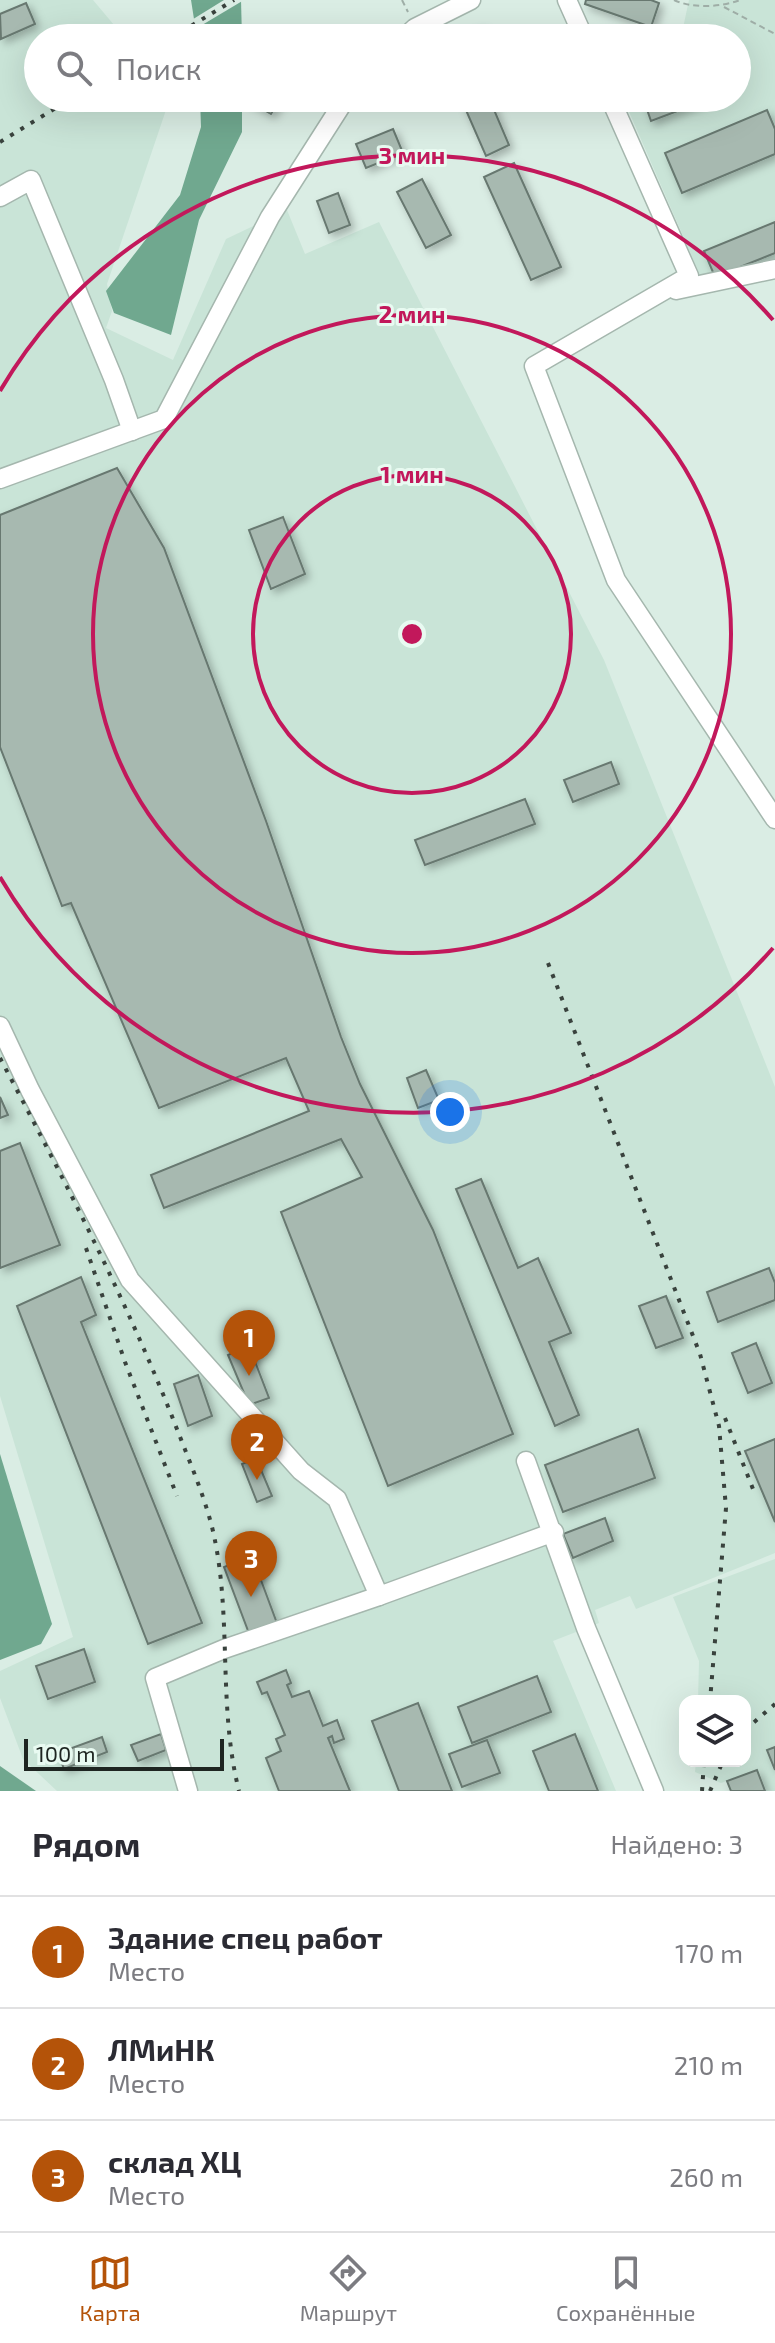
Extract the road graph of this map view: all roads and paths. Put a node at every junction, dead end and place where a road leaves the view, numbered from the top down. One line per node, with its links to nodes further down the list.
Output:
1 (471, 0): 6 (street)
2 (567, 0): 7 (street)
3 (674, 0): 5 (path)
4 (740, 0): 5 (path)
5 (723, 6): 8 (path)
6 (423, 24)
7 (578, 24)
8 (775, 34)
9 (337, 112): 14 (street)
10 (616, 112): 13 (street)
11 (0, 197): 14 (street)
12 (775, 269): 13 (street)
13 (664, 292): 16 (street)
14 (132, 431): 15 (street)
15 (0, 479)
16 (775, 819)
17 (0, 1026): 20 (street)
18 (526, 1461): 19 (street)
19 (554, 1532): 20 (street); 22 (street)
20 (379, 1596): 21 (street)
21 (188, 1791)
22 (654, 1791)

